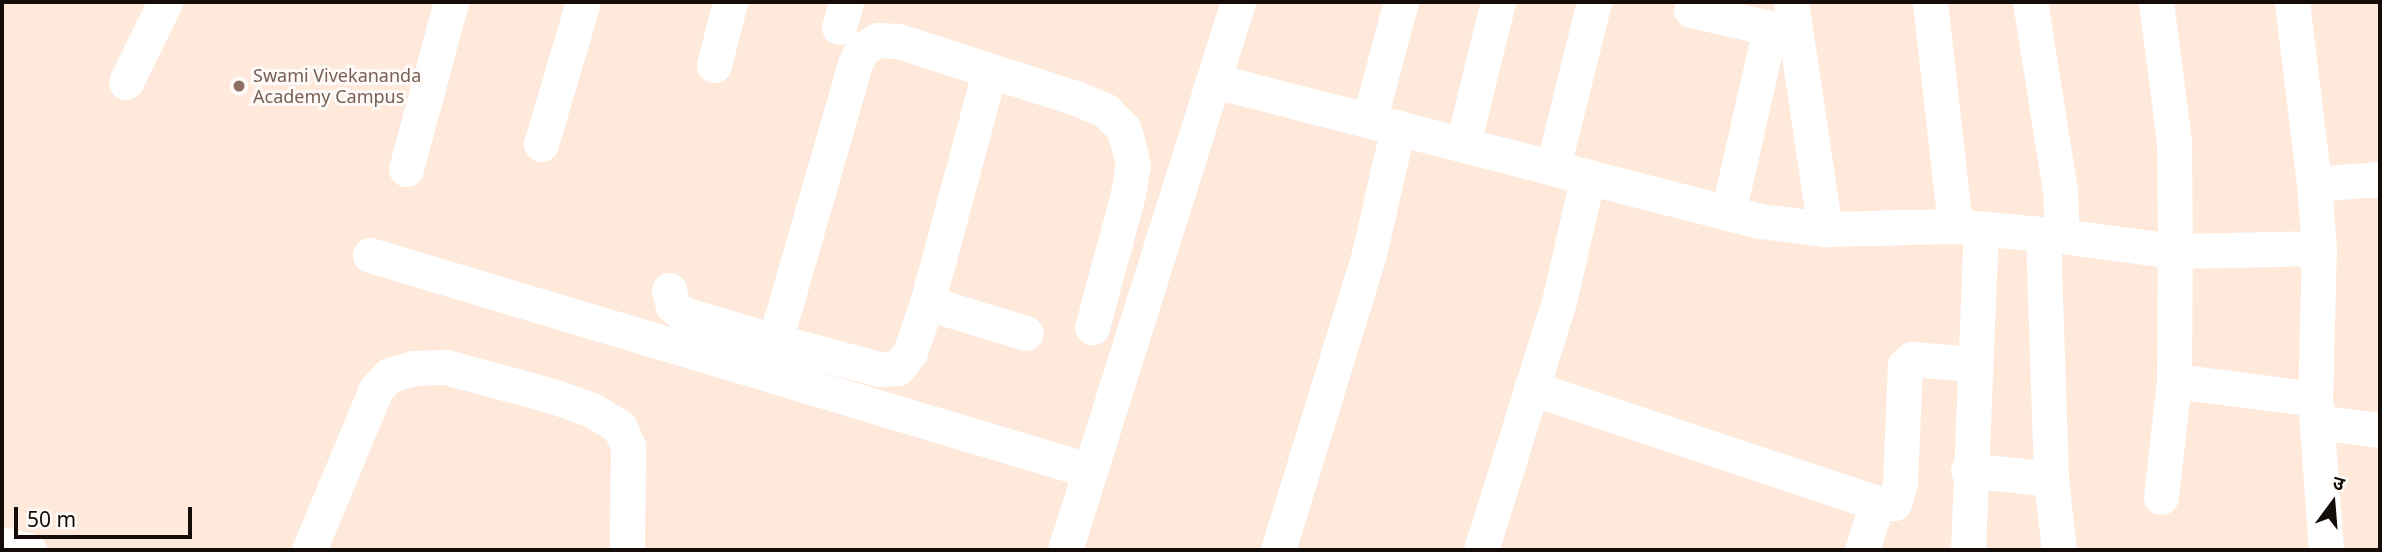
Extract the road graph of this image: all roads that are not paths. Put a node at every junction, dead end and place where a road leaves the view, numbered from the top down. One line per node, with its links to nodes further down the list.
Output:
1 (165, 2): 18 (street)
2 (451, 2): 23 (street)
3 (583, 2): 20 (street)
4 (730, 2): 15 (street)
5 (1238, 2): 17 (street)
6 (1401, 2): 19 (street)
7 (1498, 2): 21 (street)
8 (1594, 2): 22 (street)
9 (1791, 2): 29 (street)
10 (1930, 2): 28 (street)
11 (2030, 2): 30 (street)
12 (2156, 2): 33 (street)
13 (2292, 2): 26 (street)
14 (1691, 10): 27 (street)
15 (713, 65)
16 (990, 70): 31 (street); 37 (street); 40 (street)
17 (1215, 81): 19 (street); 35 (street)
18 (126, 82)
19 (1384, 123): 21 (street); 56 (street)
20 (541, 144)
21 (1463, 144): 22 (street)
22 (1553, 167): 24 (street)
23 (406, 169)
24 (1588, 176): 27 (street); 43 (street)
25 (2380, 179): 26 (street)
26 (2314, 184): 32 (street)
27 (1728, 213): 29 (street)
28 (1968, 227): 29 (street); 30 (street); 41 (street)
29 (1825, 229)
30 (2052, 236): 33 (street); 48 (street)
31 (1116, 247): 35 (street); 38 (street)
32 (2319, 248): 33 (street); 44 (street)
33 (2175, 251): 42 (street)
34 (370, 255): 46 (street)
35 (1156, 258): 46 (street)
36 (668, 290): 40 (street)
37 (927, 303): 39 (street); 40 (street)
38 (1092, 327)
39 (1026, 333)
40 (775, 341)
41 (1973, 365): 47 (street); 50 (street)
42 (2174, 381): 44 (street); 49 (street)
43 (1531, 388): 50 (street); 57 (street)
44 (2316, 410): 45 (street); 61 (street)
45 (2380, 430)
46 (1088, 470): 55 (street)
47 (1968, 470): 48 (street); 59 (street)
48 (2051, 479): 60 (street)
49 (2161, 497)
50 (1877, 503): 58 (street)
51 (2, 544): 53 (street)
52 (314, 549): 54 (street)
53 (29, 550)
54 (627, 550)
55 (1065, 550)
56 (1278, 550)
57 (1481, 550)
58 (1862, 550)
59 (1968, 550)
60 (2059, 550)
61 (2326, 550)

